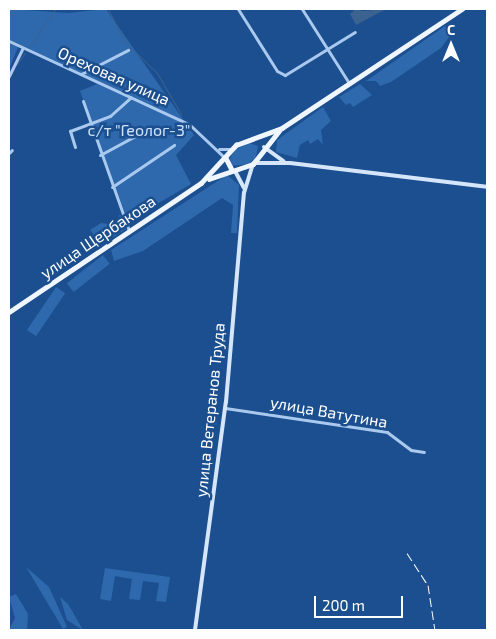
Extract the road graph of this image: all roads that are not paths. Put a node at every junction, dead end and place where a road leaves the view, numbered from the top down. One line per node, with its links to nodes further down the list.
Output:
1 (238, 9): 7 (street)
2 (302, 9): 7 (street)
3 (462, 9): 11 (main road)
4 (355, 32): 7 (street)
5 (9, 41): 6 (street, Ореховая улица)
6 (22, 49): 9 (street, Ореховая улица); 10 (street)
7 (329, 49): 11 (street)
8 (128, 50): 9 (street)
9 (80, 75): 12 (street, Ореховая улица)
10 (9, 76)
11 (349, 83): 16 (main road)
12 (131, 97): 14 (street); 22 (street, Ореховая улица)
13 (82, 101): 14 (street)
14 (89, 125): 20 (street); 24 (street)
15 (150, 128): 24 (street)
16 (282, 128): 17 (main road); 18 (main road)
17 (272, 138): 21 (main road); 25 (main road)
18 (252, 140): 21 (main road); 23 (main road)
19 (174, 145): 32 (street)
20 (75, 147)
21 (264, 147): 25 (main road); 28 (main road)
22 (218, 149): 23 (street); 26 (street, Ореховая улица)
23 (232, 149): 26 (main road)
24 (100, 155): 32 (street)
25 (274, 156): 27 (main road)
26 (226, 158): 29 (main road); 30 (main road)
27 (290, 163): 28 (main road); 31 (main road)
28 (254, 164): 29 (main road); 33 (main road, улица Ветеранов Труда)
29 (234, 171): 30 (main road); 33 (main road)
30 (201, 183): 34 (main road, улица Щербакова)
31 (487, 186)
32 (112, 187): 34 (street)
33 (244, 192): 36 (main road, улица Ветеранов Труда)
34 (129, 231): 35 (main road, улица Щербакова)
35 (9, 312)
36 (225, 408): 37 (street, улица Ватутина); 38 (main road, улица Ветеранов Труда)
37 (424, 452)
38 (195, 630)

